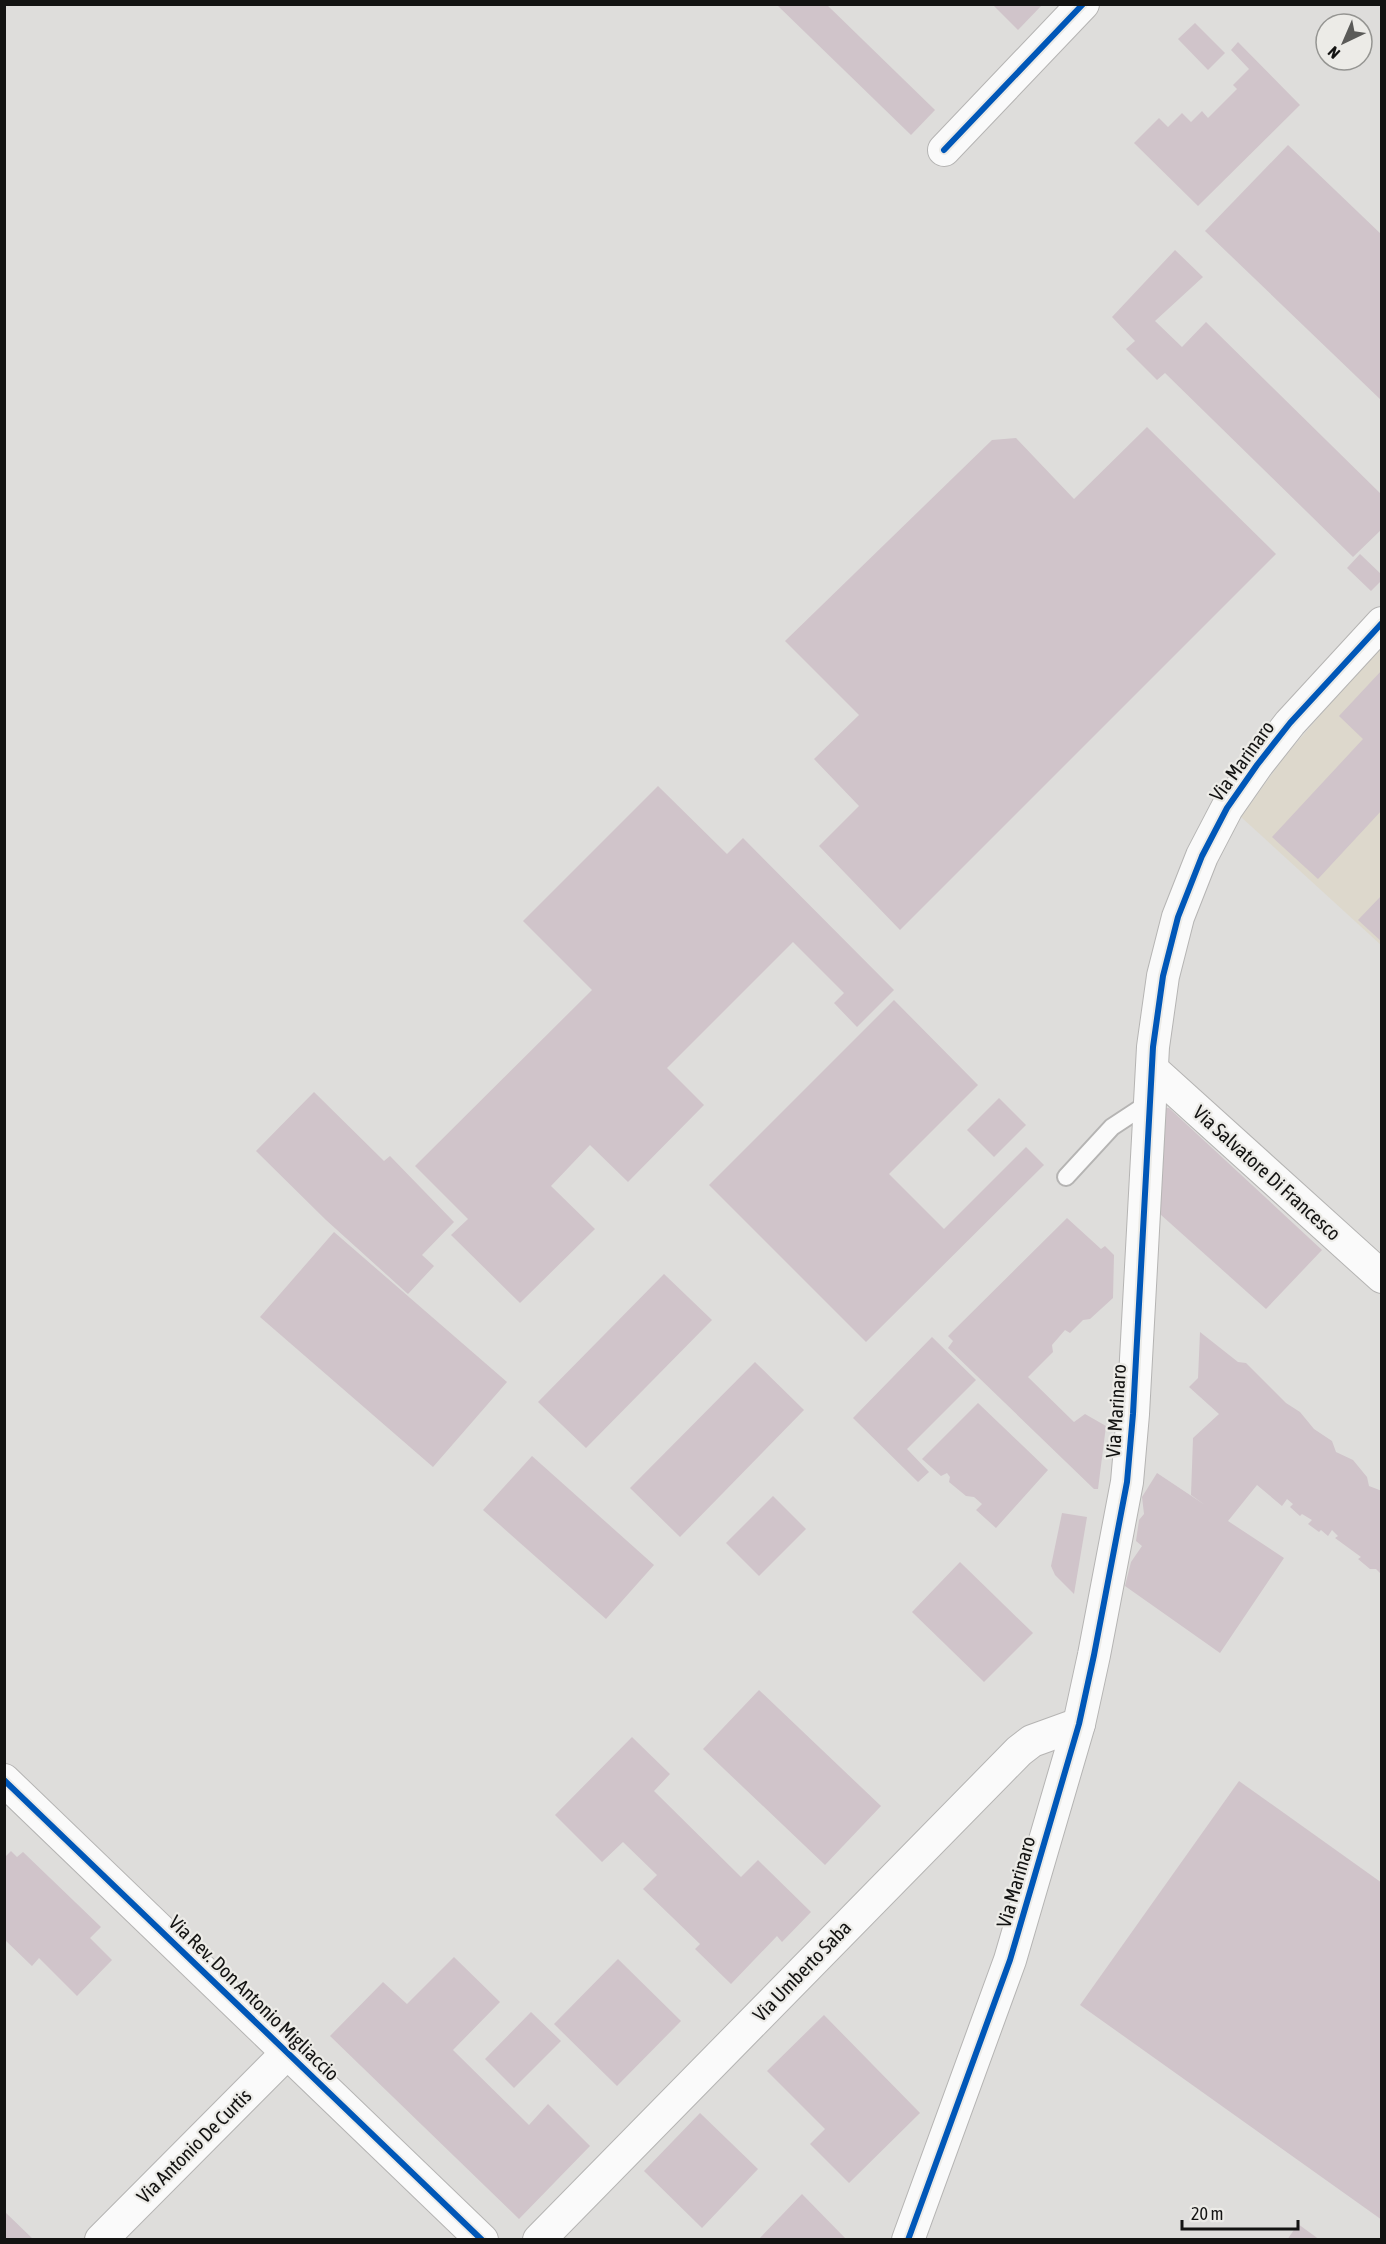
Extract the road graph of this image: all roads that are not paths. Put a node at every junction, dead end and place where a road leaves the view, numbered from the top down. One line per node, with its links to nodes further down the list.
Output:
1 (1083, 4): 2 (street)
2 (944, 150)
3 (1382, 623): 4 (street, Via Marinaro)
4 (1152, 1069): 5 (street, Via Marinaro); 7 (street, Via Salvatore Di Francesco)
5 (1150, 1102): 6 (lane); 8 (street, Via Marinaro)
6 (1066, 1177)
7 (1382, 1277)
8 (1079, 1724): 13 (street, Via Umberto Saba); 14 (street, Via Marinaro)
9 (10, 1795): 10 (street, Via Rev. Don Antonio Migliaccio)
10 (287, 2053): 11 (street, Via Antonio De Curtis); 12 (street, Via Rev. Don Antonio Migliaccio)
11 (101, 2240)
12 (482, 2240)
13 (539, 2240)
14 (908, 2240)

